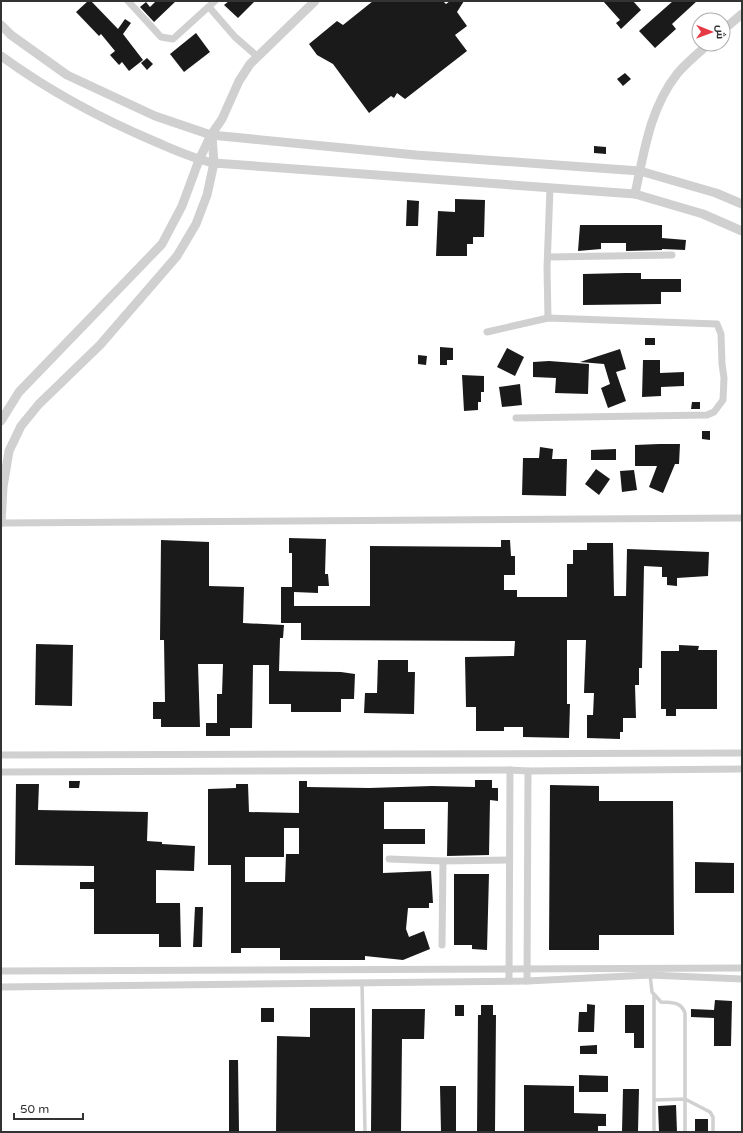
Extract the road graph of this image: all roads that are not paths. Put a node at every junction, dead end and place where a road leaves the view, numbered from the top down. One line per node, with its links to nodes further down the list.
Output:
1 (128, 1): 4 (street)
2 (215, 1): 4 (street)
3 (315, 1): 10 (street)
4 (209, 6): 10 (street)
5 (742, 14): 6 (street)
6 (731, 23)
7 (1, 25): 11 (street)
8 (700, 52): 14 (street)
9 (1, 56): 12 (street)
10 (258, 57): 11 (street)
11 (211, 135): 12 (street); 13 (street); 14 (street)
12 (199, 160): 13 (street); 24 (street)
13 (214, 163): 15 (street); 26 (street)
14 (640, 171): 16 (street); 17 (street)
15 (550, 188): 16 (street); 20 (street)
16 (635, 194): 18 (street)
17 (742, 204)
18 (742, 231)
19 (672, 255): 20 (street)
20 (549, 257): 21 (street)
21 (548, 318): 22 (street); 23 (street)
22 (487, 332)
23 (516, 418)
24 (1, 421)
25 (742, 518): 26 (street)
26 (1, 523)
27 (742, 753): 28 (street)
28 (1, 755)
29 (742, 769): 31 (street)
30 (510, 770): 31 (street); 32 (street); 34 (street)
31 (528, 771): 38 (street)
32 (1, 772)
33 (390, 859): 35 (street)
34 (509, 860): 35 (street); 37 (street)
35 (443, 861): 36 (street)
36 (442, 945)
37 (509, 967): 38 (street); 40 (street); 43 (street)
38 (527, 967): 39 (street); 44 (street)
39 (742, 968)
40 (1, 971)
41 (650, 975): 42 (street); 44 (street); 47 (lane)
42 (742, 980)
43 (509, 981): 44 (street); 45 (street)
44 (527, 981)
45 (362, 983): 46 (street); 50 (lane)
46 (1, 987)
47 (654, 995): 48 (lane); 49 (lane)
48 (654, 1100): 49 (lane); 51 (lane)
49 (685, 1100): 52 (lane); 53 (lane)
50 (365, 1132)
51 (654, 1132)
52 (685, 1132)
53 (713, 1132)

